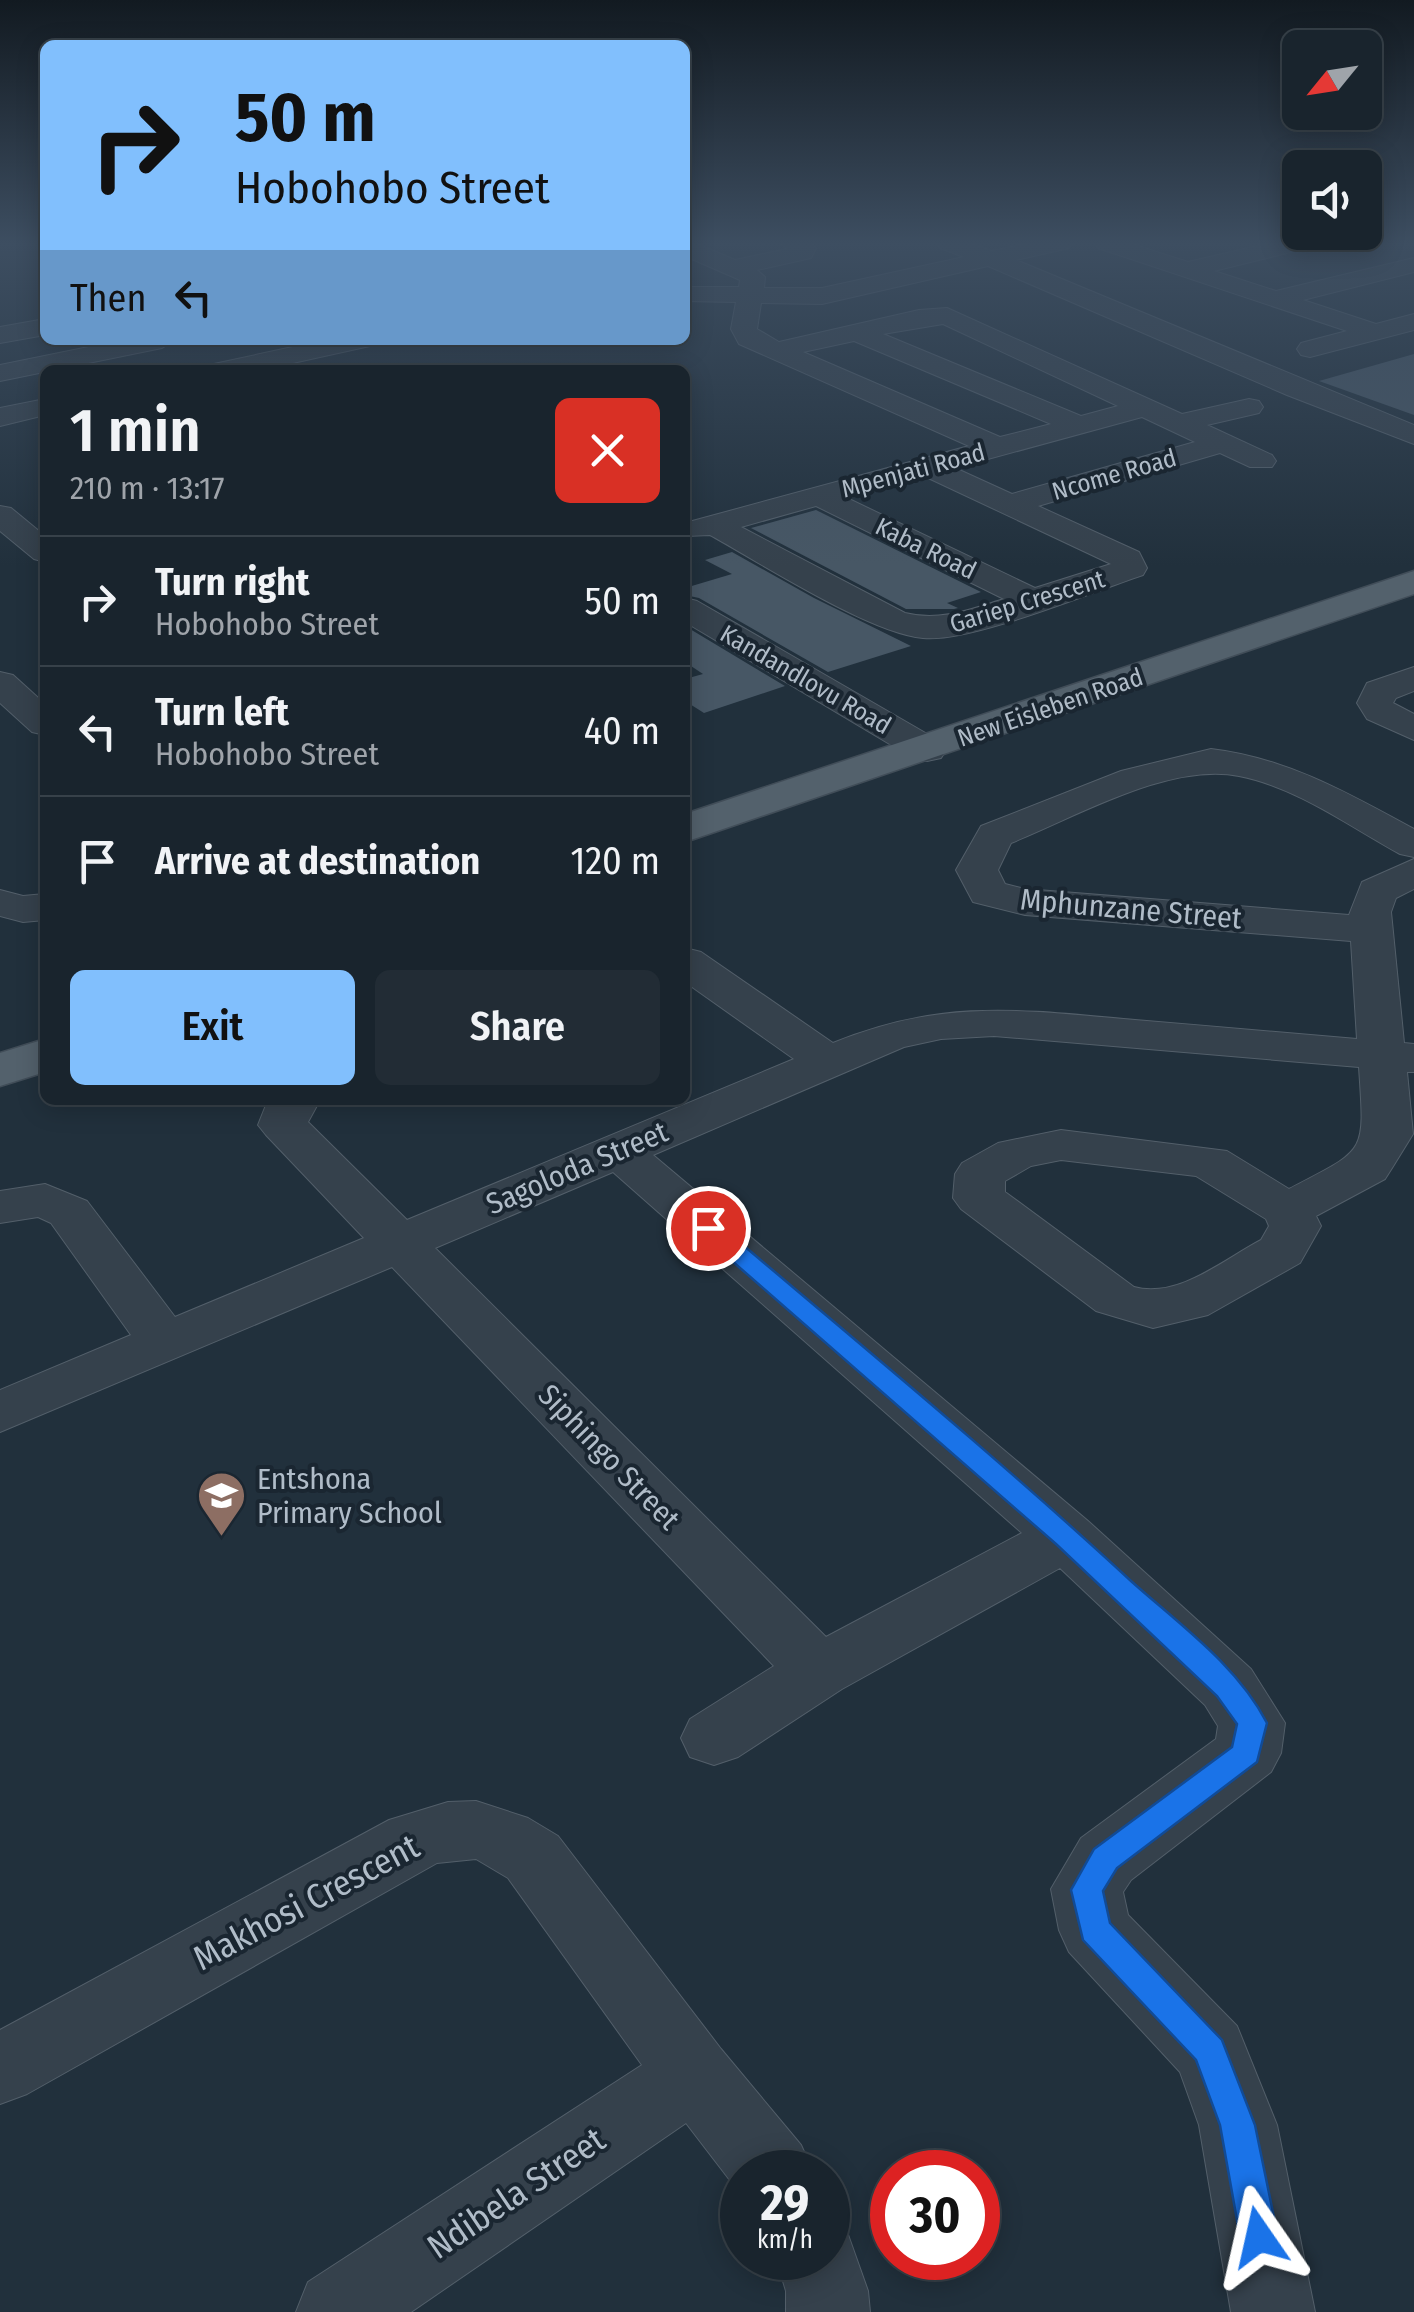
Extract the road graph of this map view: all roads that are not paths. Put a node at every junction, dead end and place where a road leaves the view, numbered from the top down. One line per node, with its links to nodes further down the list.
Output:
1 (109, 351): 10 (street)
2 (243, 351): 8 (street)
3 (322, 351): 9 (street)
4 (774, 351): 19 (street)
5 (902, 351): 15 (street)
6 (1021, 351): 12 (street)
7 (1207, 351): 17 (street)
8 (266, 365)
9 (272, 365)
10 (0, 373)
11 (1249, 407): 16 (street)
12 (1141, 408): 15 (street, Mpenjati Road); 16 (street)
13 (40, 413): 14 (street)
14 (0, 417)
15 (1080, 424): 19 (street, Mpenjati Road)
16 (1176, 424): 18 (street)
17 (1414, 436)
18 (1219, 444): 20 (street); 23 (street, Ncome Road)
19 (997, 447): 21 (street, Mpenjati Road)
20 (1261, 461)
21 (926, 466): 22 (street, Mpenjati Road); 23 (street, Gariep Crescent)
22 (819, 496): 25 (street, Mpenjati Road); 28 (street, Kaba Road)
23 (1009, 505): 28 (street, Gariep Crescent)
24 (0, 515): 26 (street)
25 (700, 529): 28 (street, Gariep Crescent)
26 (40, 548)
27 (1414, 582): 34 (main road, New Eisleben Road)
28 (1033, 600)
29 (690, 611): 34 (street, Kandandlovu Road)
30 (1414, 678): 33 (street)
31 (0, 683): 32 (street)
32 (30, 714)
33 (1414, 728)
34 (928, 750): 35 (main road, New Eisleben Road)
35 (690, 828)
36 (1414, 845): 40 (street, Mphunzane Street)
37 (1414, 872): 40 (street)
38 (0, 904): 39 (street)
39 (40, 908)
40 (1370, 930): 43 (street)
41 (690, 964): 44 (street)
42 (40, 1056): 45 (main road)
43 (1399, 1057): 44 (street, Sagoloda Street); 49 (street)
44 (830, 1062): 47 (street, Sagoloda Street)
45 (0, 1070)
46 (290, 1105): 50 (street, Siphingo Street)
47 (619, 1151): 50 (street, Sagoloda Street); 53 (street)
48 (0, 1207): 51 (street)
49 (1288, 1210): 49 (street)
50 (398, 1242): 51 (street, Sagoloda Street); 54 (street, Siphingo Street)
51 (166, 1342): 52 (street, Sagoloda Street)
52 (0, 1412)
53 (1066, 1536): 54 (street); 62 (street)
54 (819, 1671): 55 (street)
55 (714, 1738)
56 (0, 2069): 57 (street, Makhosi Crescent)
57 (694, 2074): 58 (street, Makhosi Crescent); 60 (street, Ndibela Street)
58 (755, 2150)
59 (824, 2280): 61 (street)
60 (338, 2312)
61 (828, 2312)
62 (1273, 2312)

